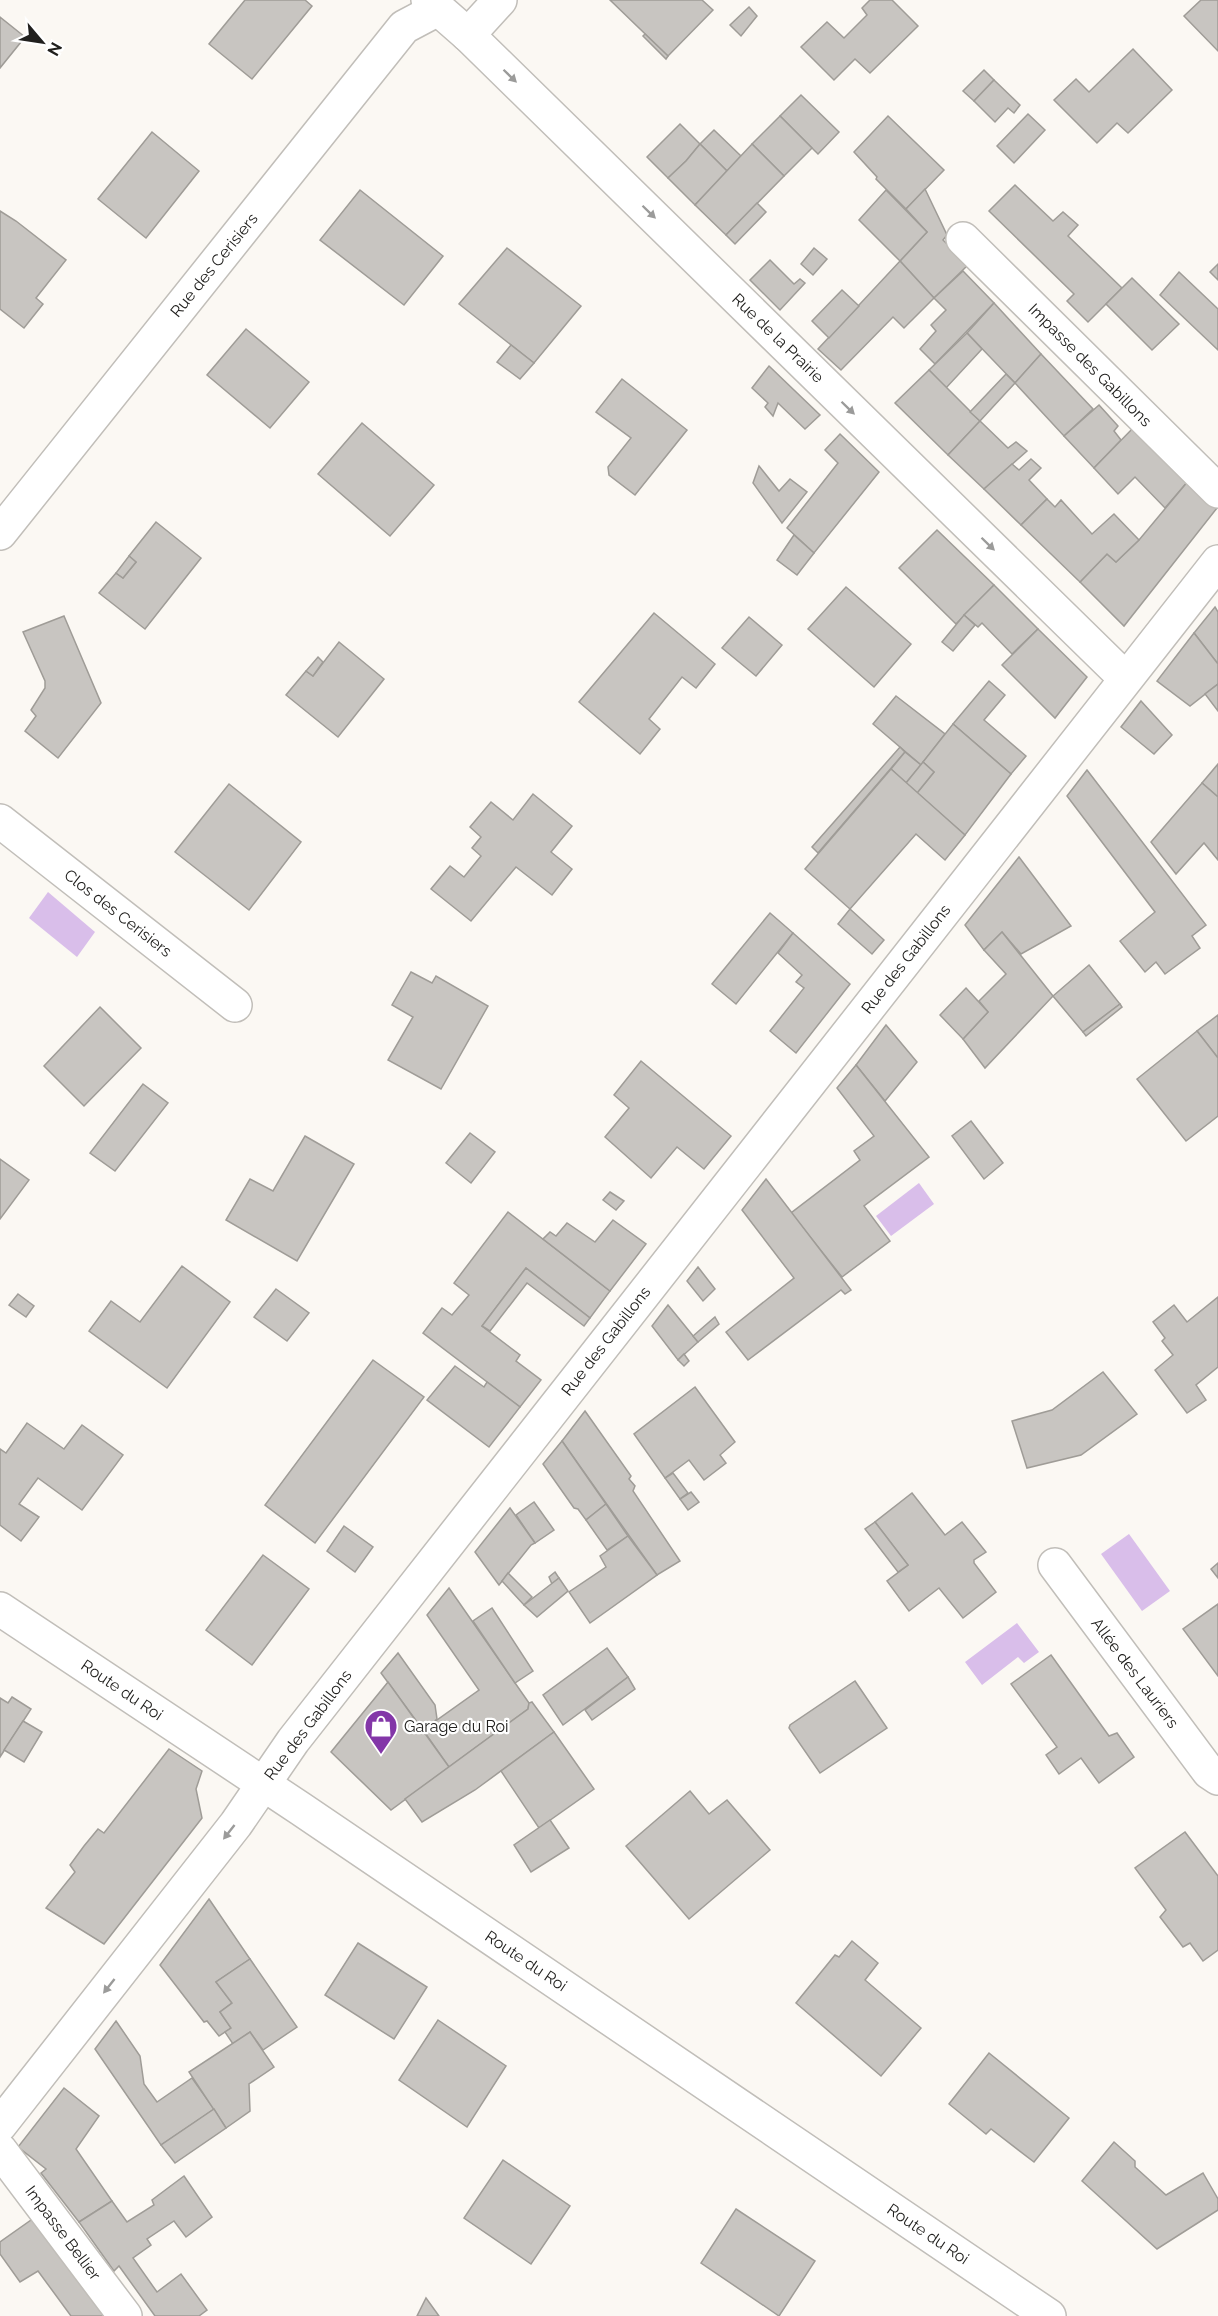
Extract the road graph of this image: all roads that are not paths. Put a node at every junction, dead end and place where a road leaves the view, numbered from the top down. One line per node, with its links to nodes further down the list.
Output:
1 (500, 0): 3 (street)
2 (433, 5): 3 (street, Rue de la Prairie); 6 (street, Rue des Cerisiers)
3 (468, 35): 8 (street, Rue de la Prairie, one-way to 8)
4 (963, 239): 5 (street, Impasse des Gabillons)
5 (1218, 491)
6 (0, 533)
7 (1218, 562): 8 (street, Rue des Gabillons)
8 (1125, 678): 14 (street, Rue des Gabillons)
9 (0, 821): 10 (street, Clos des Cerisiers)
10 (236, 1005)
11 (1055, 1565): 13 (street, Allée des Lauriers)
12 (0, 1609): 14 (street, Route du Roi)
13 (1218, 1778)
14 (263, 1784): 15 (street, Rue des Gabillons, one-way to 15); 18 (street, Route du Roi)
15 (0, 2125)
16 (0, 2150): 17 (street, Impasse Bellier)
17 (125, 2316)
18 (1050, 2316)

